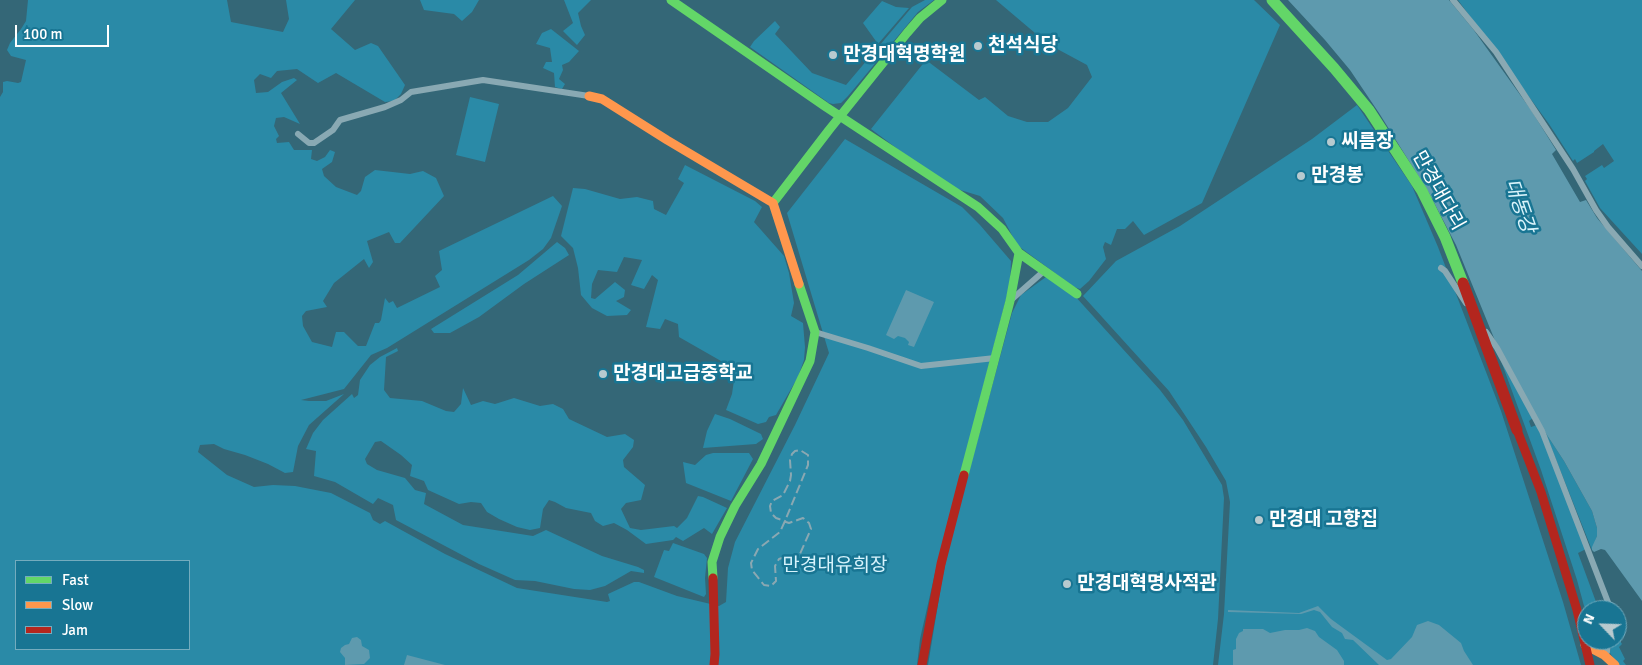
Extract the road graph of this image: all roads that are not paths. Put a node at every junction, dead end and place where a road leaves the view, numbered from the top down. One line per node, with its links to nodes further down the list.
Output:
1 (670, 0): 6 (main road)
2 (942, 0): 6 (main road)
3 (1272, 0): 18 (main road, 만경대다리, bridge)
4 (1453, 0): 10 (street)
5 (589, 96): 7 (street); 8 (main road)
6 (841, 116): 8 (main road); 9 (main road)
7 (298, 134)
8 (773, 203): 15 (main road)
9 (1019, 253): 12 (main road); 14 (main road)
10 (1642, 266)
11 (1441, 268): 17 (street)
12 (1044, 271): 13 (main road); 14 (street)
13 (1077, 294)
14 (1010, 301): 16 (main road)
15 (815, 332): 16 (street); 23 (main road)
16 (995, 358): 24 (main road)
17 (1608, 600)
18 (1577, 610)
19 (1586, 650): 25 (main road, 만경대다리)
20 (1596, 650): 22 (main road)
21 (1607, 650): 22 (street)
22 (1604, 654): 26 (main road)
23 (714, 665)
24 (922, 665)
25 (1590, 665)
26 (1615, 665)

